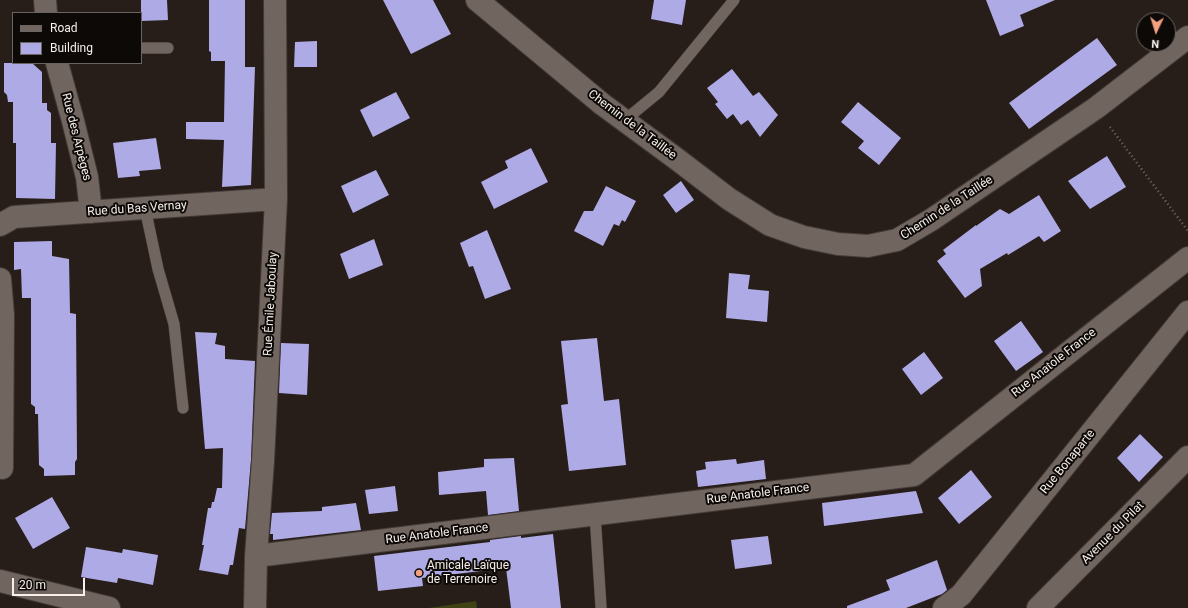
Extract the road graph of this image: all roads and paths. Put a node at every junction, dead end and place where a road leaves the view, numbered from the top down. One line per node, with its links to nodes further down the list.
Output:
1 (45, 0): 5 (street)
2 (275, 0): 12 (street, Rue Émile Jaboulay)
3 (477, 0): 11 (street, Chemin de la Taillée)
4 (734, 0): 11 (lane)
5 (46, 12)
6 (1188, 37): 10 (street, Chemin de la Taillée)
7 (142, 48): 8 (lane)
8 (168, 48)
9 (57, 64): 14 (street, Rue des Arpèges)
10 (1096, 108): 11 (street, Chemin de la Taillée); 16 (path)
11 (625, 120)
12 (276, 199): 13 (street, Rue du Bas Vernay); 24 (street, Rue Émile Jaboulay)
13 (145, 208): 14 (street, Rue du Bas Vernay); 20 (lane)
14 (91, 212): 15 (street, Rue du Bas Vernay)
15 (0, 224)
16 (1188, 231)
17 (1188, 258): 23 (street, Rue Anatole France)
18 (0, 279): 22 (street)
19 (1188, 312): 29 (street, Rue Bonaparte)
20 (183, 408)
21 (1188, 457): 30 (street, Avenue du Pilat)
22 (2, 468)
23 (595, 514): 24 (street, Rue Anatole France); 26 (lane)
24 (256, 556): 28 (street, Rue Émile Jaboulay)
25 (0, 581): 27 (street)
26 (601, 606)
27 (109, 608)
28 (255, 608)
29 (944, 608)
30 (1038, 608)

